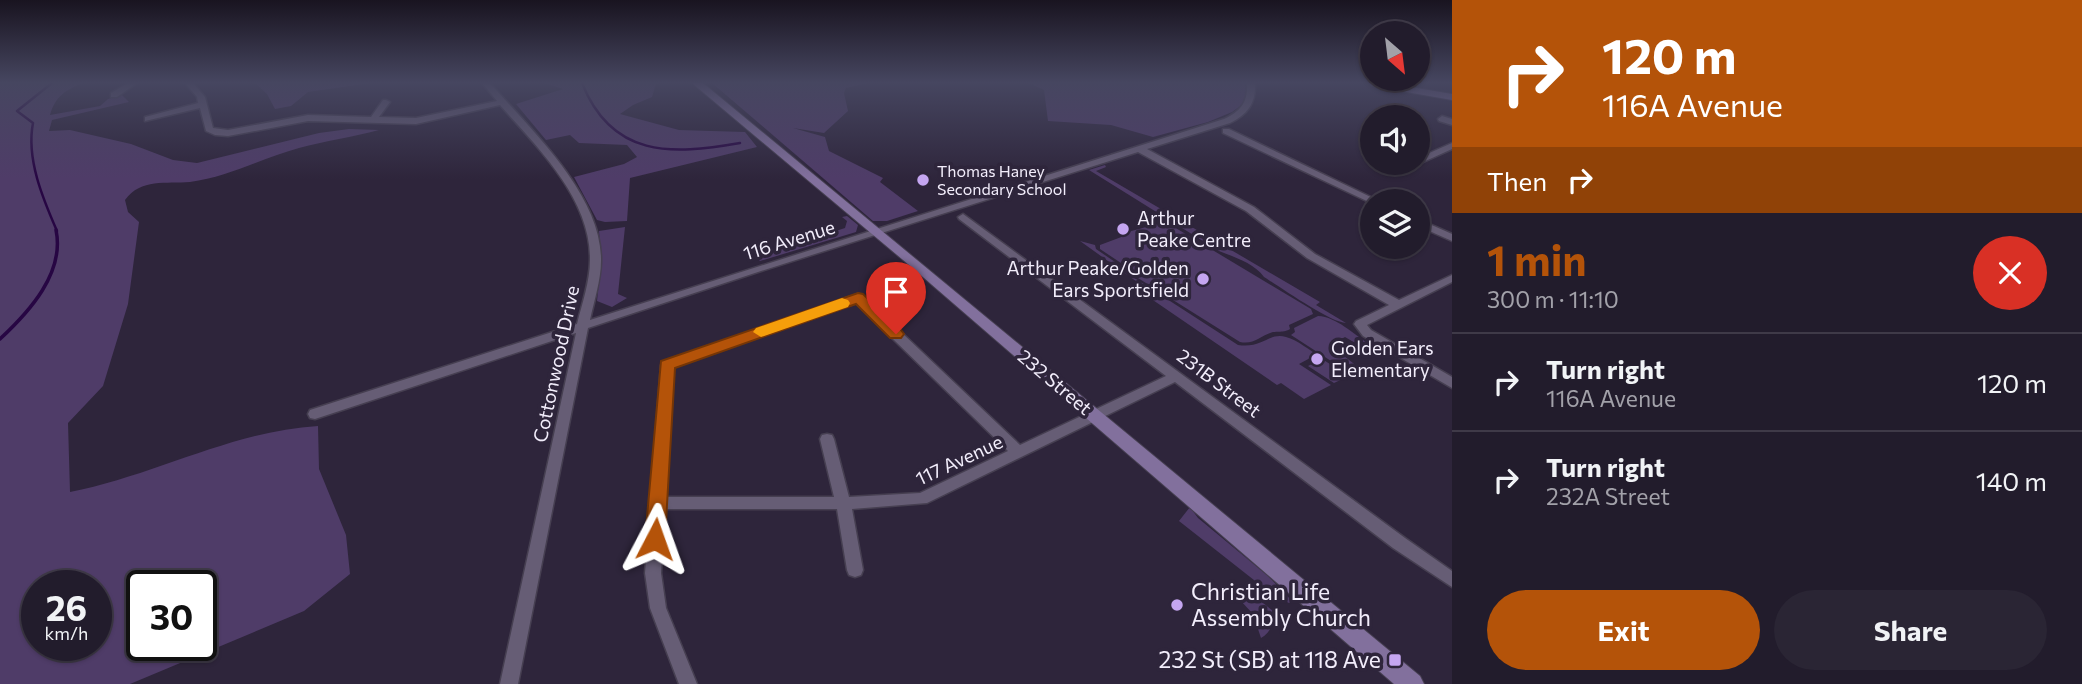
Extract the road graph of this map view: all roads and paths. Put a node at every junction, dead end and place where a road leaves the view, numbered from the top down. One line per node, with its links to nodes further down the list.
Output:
1 (163, 115): 8 (street)
2 (204, 115): 9 (street)
3 (377, 115): 9 (street)
4 (444, 115): 9 (street)
5 (512, 115): 23 (street, Cottonwood Drive)
6 (736, 115): 19 (main road, 232 Street)
7 (1238, 115): 14 (street, 116 Avenue)
8 (148, 119)
9 (374, 119)
10 (1442, 120): 11 (street)
11 (1452, 122)
12 (1226, 131): 16 (street)
13 (1452, 146): 15 (street)
14 (1140, 149): 19 (street, 116 Avenue); 22 (street)
15 (1430, 156)
16 (1360, 194)
17 (963, 217): 24 (street, 231B Street)
18 (1430, 228): 20 (street)
19 (877, 232): 23 (street, 116 Avenue); 27 (main road, 232 Street)
20 (1452, 239)
21 (1452, 278): 22 (street)
22 (1397, 304): 25 (street)
23 (584, 327): 26 (street, 116 Avenue); 34 (street, Cottonwood Drive)
24 (1175, 377): 27 (street, 117 Avenue); 33 (street, 231B Street)
25 (1452, 383)
26 (315, 414)
27 (1094, 415): 29 (street, 117 Avenue); 36 (main road, 232 Street)
28 (827, 439): 31 (street)
29 (1019, 453): 30 (street); 31 (street, 117 Avenue)
30 (657, 503): 31 (street, 117 Avenue); 35 (street)
31 (843, 503): 32 (street)
32 (855, 570)
33 (1452, 580)
34 (509, 684)
35 (688, 684)
36 (1412, 684)

